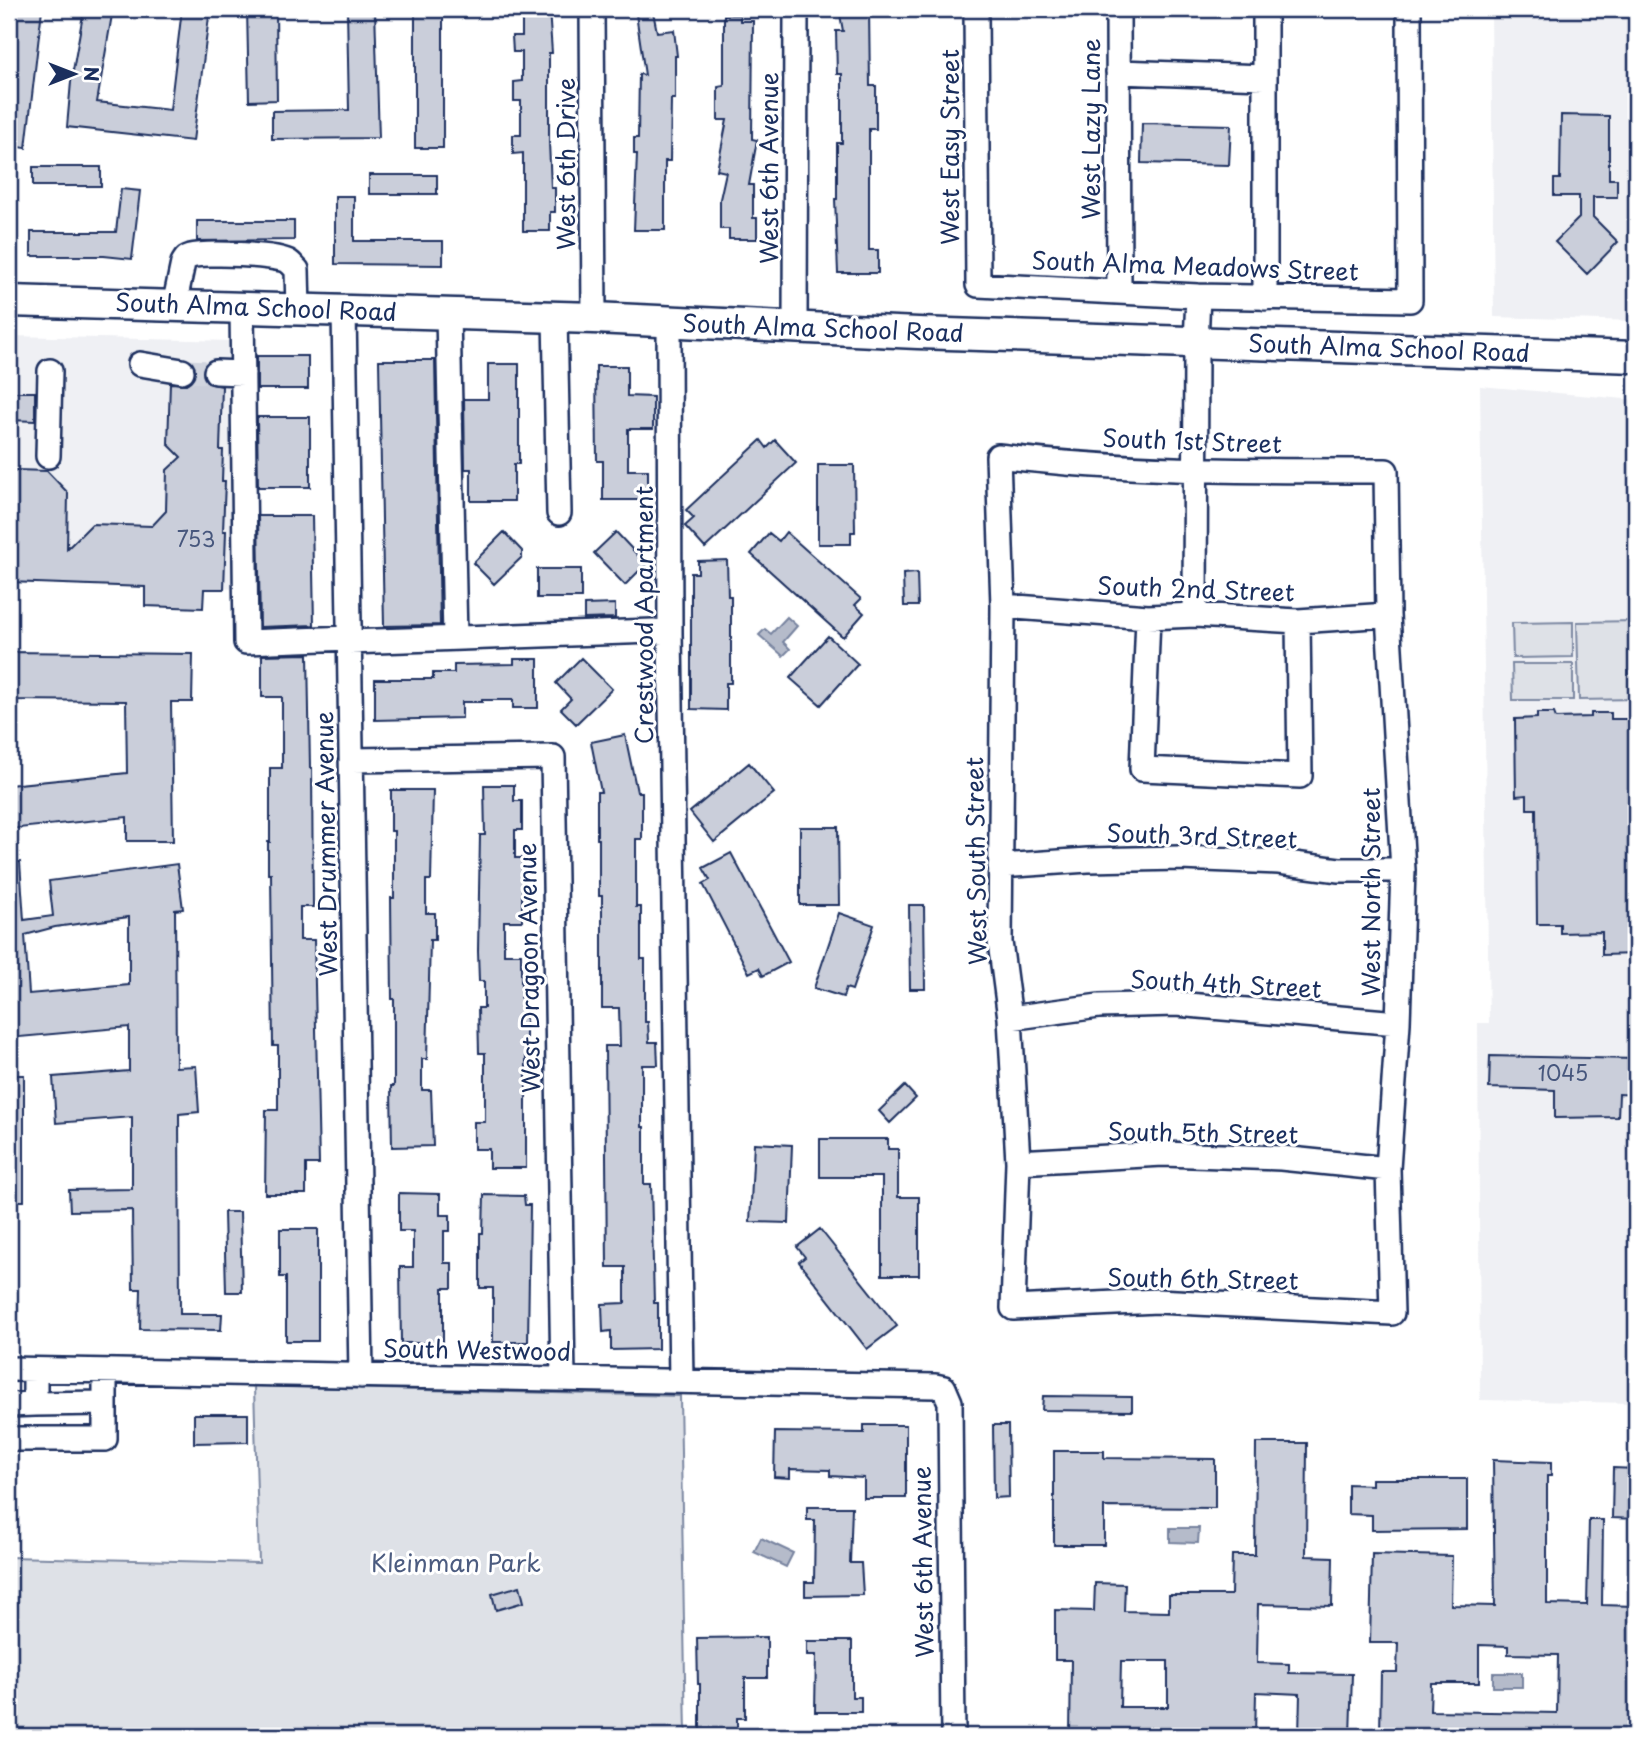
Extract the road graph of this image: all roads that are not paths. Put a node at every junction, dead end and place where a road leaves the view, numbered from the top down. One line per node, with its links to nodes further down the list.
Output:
1 (592, 9): 20 (street, West 6th Drive)
2 (796, 9): 22 (street, West 6th Avenue)
3 (976, 9): 9 (street, West Easy Street)
4 (1118, 9): 7 (street, West Lazy Lane)
5 (1265, 9): 8 (street)
6 (1409, 9): 12 (street, South Alma Meadows Street)
7 (1118, 72): 8 (street); 10 (street, West Lazy Lane)
8 (1265, 77): 12 (street)
9 (978, 285): 10 (street, South Alma Meadows Street)
10 (1119, 292): 11 (street, South Alma Meadows Street)
11 (1198, 296): 12 (street, South Alma Meadows Street); 23 (street)
12 (1265, 298)
13 (9, 301): 14 (main road, South Alma School Road)
14 (174, 306): 15 (main road, South Alma School Road); 16 (street)
15 (242, 308): 16 (main road, South Alma School Road); 29 (street)
16 (298, 310): 17 (main road, South Alma School Road)
17 (344, 311): 18 (main road, South Alma School Road); 42 (street, West Drummer Avenue)
18 (448, 314): 19 (main road, South Alma School Road); 41 (street)
19 (555, 317): 20 (main road, South Alma School Road); 34 (street)
20 (594, 318): 21 (main road, South Alma School Road)
21 (669, 322): 22 (main road, South Alma School Road); 40 (street, Crestwood Apartment)
22 (795, 328): 23 (main road, South Alma School Road)
23 (1196, 343): 24 (main road, South Alma School Road); 32 (street)
24 (1636, 357)
25 (140, 364): 27 (street)
26 (50, 371): 30 (street)
27 (182, 371)
28 (216, 372): 29 (street)
29 (243, 373): 42 (street)
30 (48, 456)
31 (998, 456): 32 (street, South 1st Street); 35 (street, West South Street)
32 (1196, 471): 33 (street, South 1st Street); 36 (street)
33 (1386, 471): 37 (street, West North Street)
34 (559, 513)
35 (1003, 606): 38 (street, South 2nd Street); 44 (street, West South Street)
36 (1195, 615): 38 (street, South 2nd Street); 39 (street, South 2nd Street)
37 (1388, 615): 39 (street, South 2nd Street); 45 (street, West North Street)
38 (1148, 617): 39 (street)
39 (1298, 621)
40 (670, 633): 41 (street); 57 (street, Crestwood Apartment)
41 (455, 638): 42 (street)
42 (349, 640): 43 (street, West Drummer Avenue)
43 (352, 760): 55 (street, West Drummer Avenue); 56 (street, West Dragoon Avenue)
44 (1000, 866): 45 (street, South 3rd Street); 46 (street, West South Street)
45 (1403, 870): 47 (street, West North Street)
46 (1010, 1018): 47 (street, South 4th Street); 48 (street, West South Street)
47 (1398, 1023): 49 (street, West North Street)
48 (1018, 1163): 49 (street, South 5th Street); 50 (street, West South Street)
49 (1388, 1169): 51 (street, West North Street)
50 (1013, 1308): 51 (street, South 6th Street)
51 (1392, 1313)
52 (9, 1369): 53 (street, South Westwood)
53 (35, 1370): 54 (street, South Westwood); 59 (street)
54 (106, 1371): 55 (street, South Westwood); 60 (street)
55 (361, 1376): 56 (street, South Westwood)
56 (563, 1379): 57 (street, South Westwood)
57 (681, 1381): 58 (street, South Westwood)
58 (944, 1388): 63 (street, West 6th Avenue)
59 (35, 1404): 60 (street); 61 (street)
60 (106, 1404): 62 (street)
61 (9, 1405)
62 (9, 1439)
63 (953, 1736)

